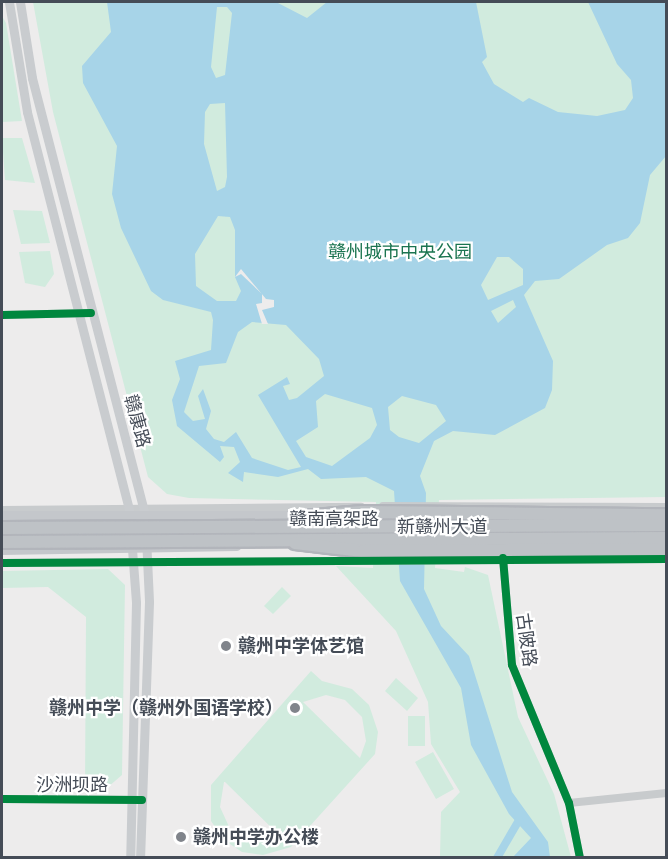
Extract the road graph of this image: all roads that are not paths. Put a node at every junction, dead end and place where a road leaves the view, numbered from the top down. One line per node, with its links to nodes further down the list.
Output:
1 (9, 2): 5 (main road, 赣康路)
2 (20, 2): 3 (main road, 赣康路)
3 (91, 313): 5 (street); 9 (main road, 赣康路)
4 (2, 315): 5 (street)
5 (80, 315): 8 (main road, 赣康路)
6 (666, 507): 10 (street)
7 (2, 510): 8 (street)
8 (129, 512): 9 (main road, 新赣州大道); 11 (main road, 新赣州大道); 19 (main road, 赣康路)
9 (144, 512): 10 (main road, 新赣州大道); 18 (main road, 赣康路)
10 (362, 512): 12 (main road, 新赣州大道)
11 (2, 516)
12 (666, 517): 15 (highway, bridge)
13 (666, 525): 15 (highway, 赣南高架路, bridge)
14 (2, 528): 15 (highway, 赣南高架路, bridge)
15 (228, 530): 16 (highway, 赣南高架路, bridge); 17 (highway, 赣南高架路, bridge); 20 (highway, bridge)
16 (666, 538)
17 (2, 542)
18 (148, 547): 19 (main road, 新赣州大道); 20 (main road, 新赣州大道, bridge); 26 (main road, 赣康路)
19 (133, 548): 21 (main road, 新赣州大道); 24 (main road, 赣康路)
20 (666, 548)
21 (2, 550)
22 (503, 558): 23 (street); 26 (street); 30 (street, 古陂路)
23 (666, 559)
24 (133, 561): 25 (street); 26 (street); 29 (main road, 赣康路)
25 (2, 563)
26 (149, 563): 29 (main road, 赣康路)
27 (666, 793): 30 (street)
28 (2, 799): 29 (street, 沙洲坝路)
29 (137, 800): 31 (main road, 赣康路); 32 (main road, 赣康路)
30 (569, 803): 33 (street, 古陂路)
31 (130, 858)
32 (140, 858)
33 (580, 858)

